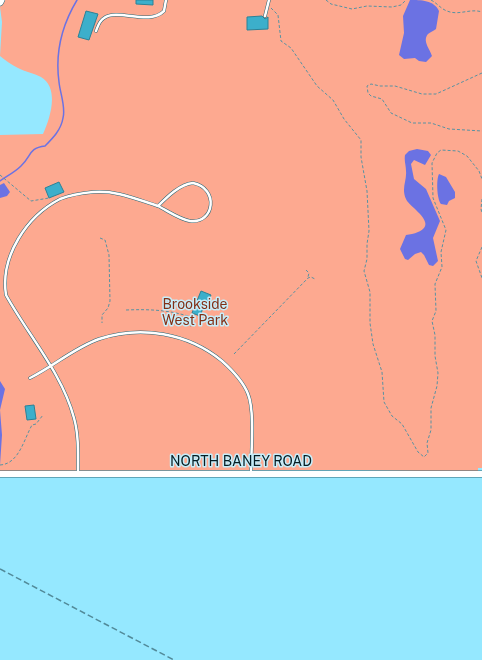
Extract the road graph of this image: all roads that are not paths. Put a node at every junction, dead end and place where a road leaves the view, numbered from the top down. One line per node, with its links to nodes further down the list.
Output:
1 (166, 0): 4 (lane)
2 (269, 0): 3 (lane)
3 (265, 16)
4 (96, 31)
5 (158, 206): 5 (lane); 6 (lane)
6 (50, 368): 7 (lane); 8 (lane); 10 (lane)
7 (30, 378)
8 (251, 473): 10 (street, NORTH BANEY ROAD); 11 (street, NORTH BANEY ROAD)
9 (0, 474): 10 (street, NORTH BANEY ROAD)
10 (78, 474)
11 (482, 474)

